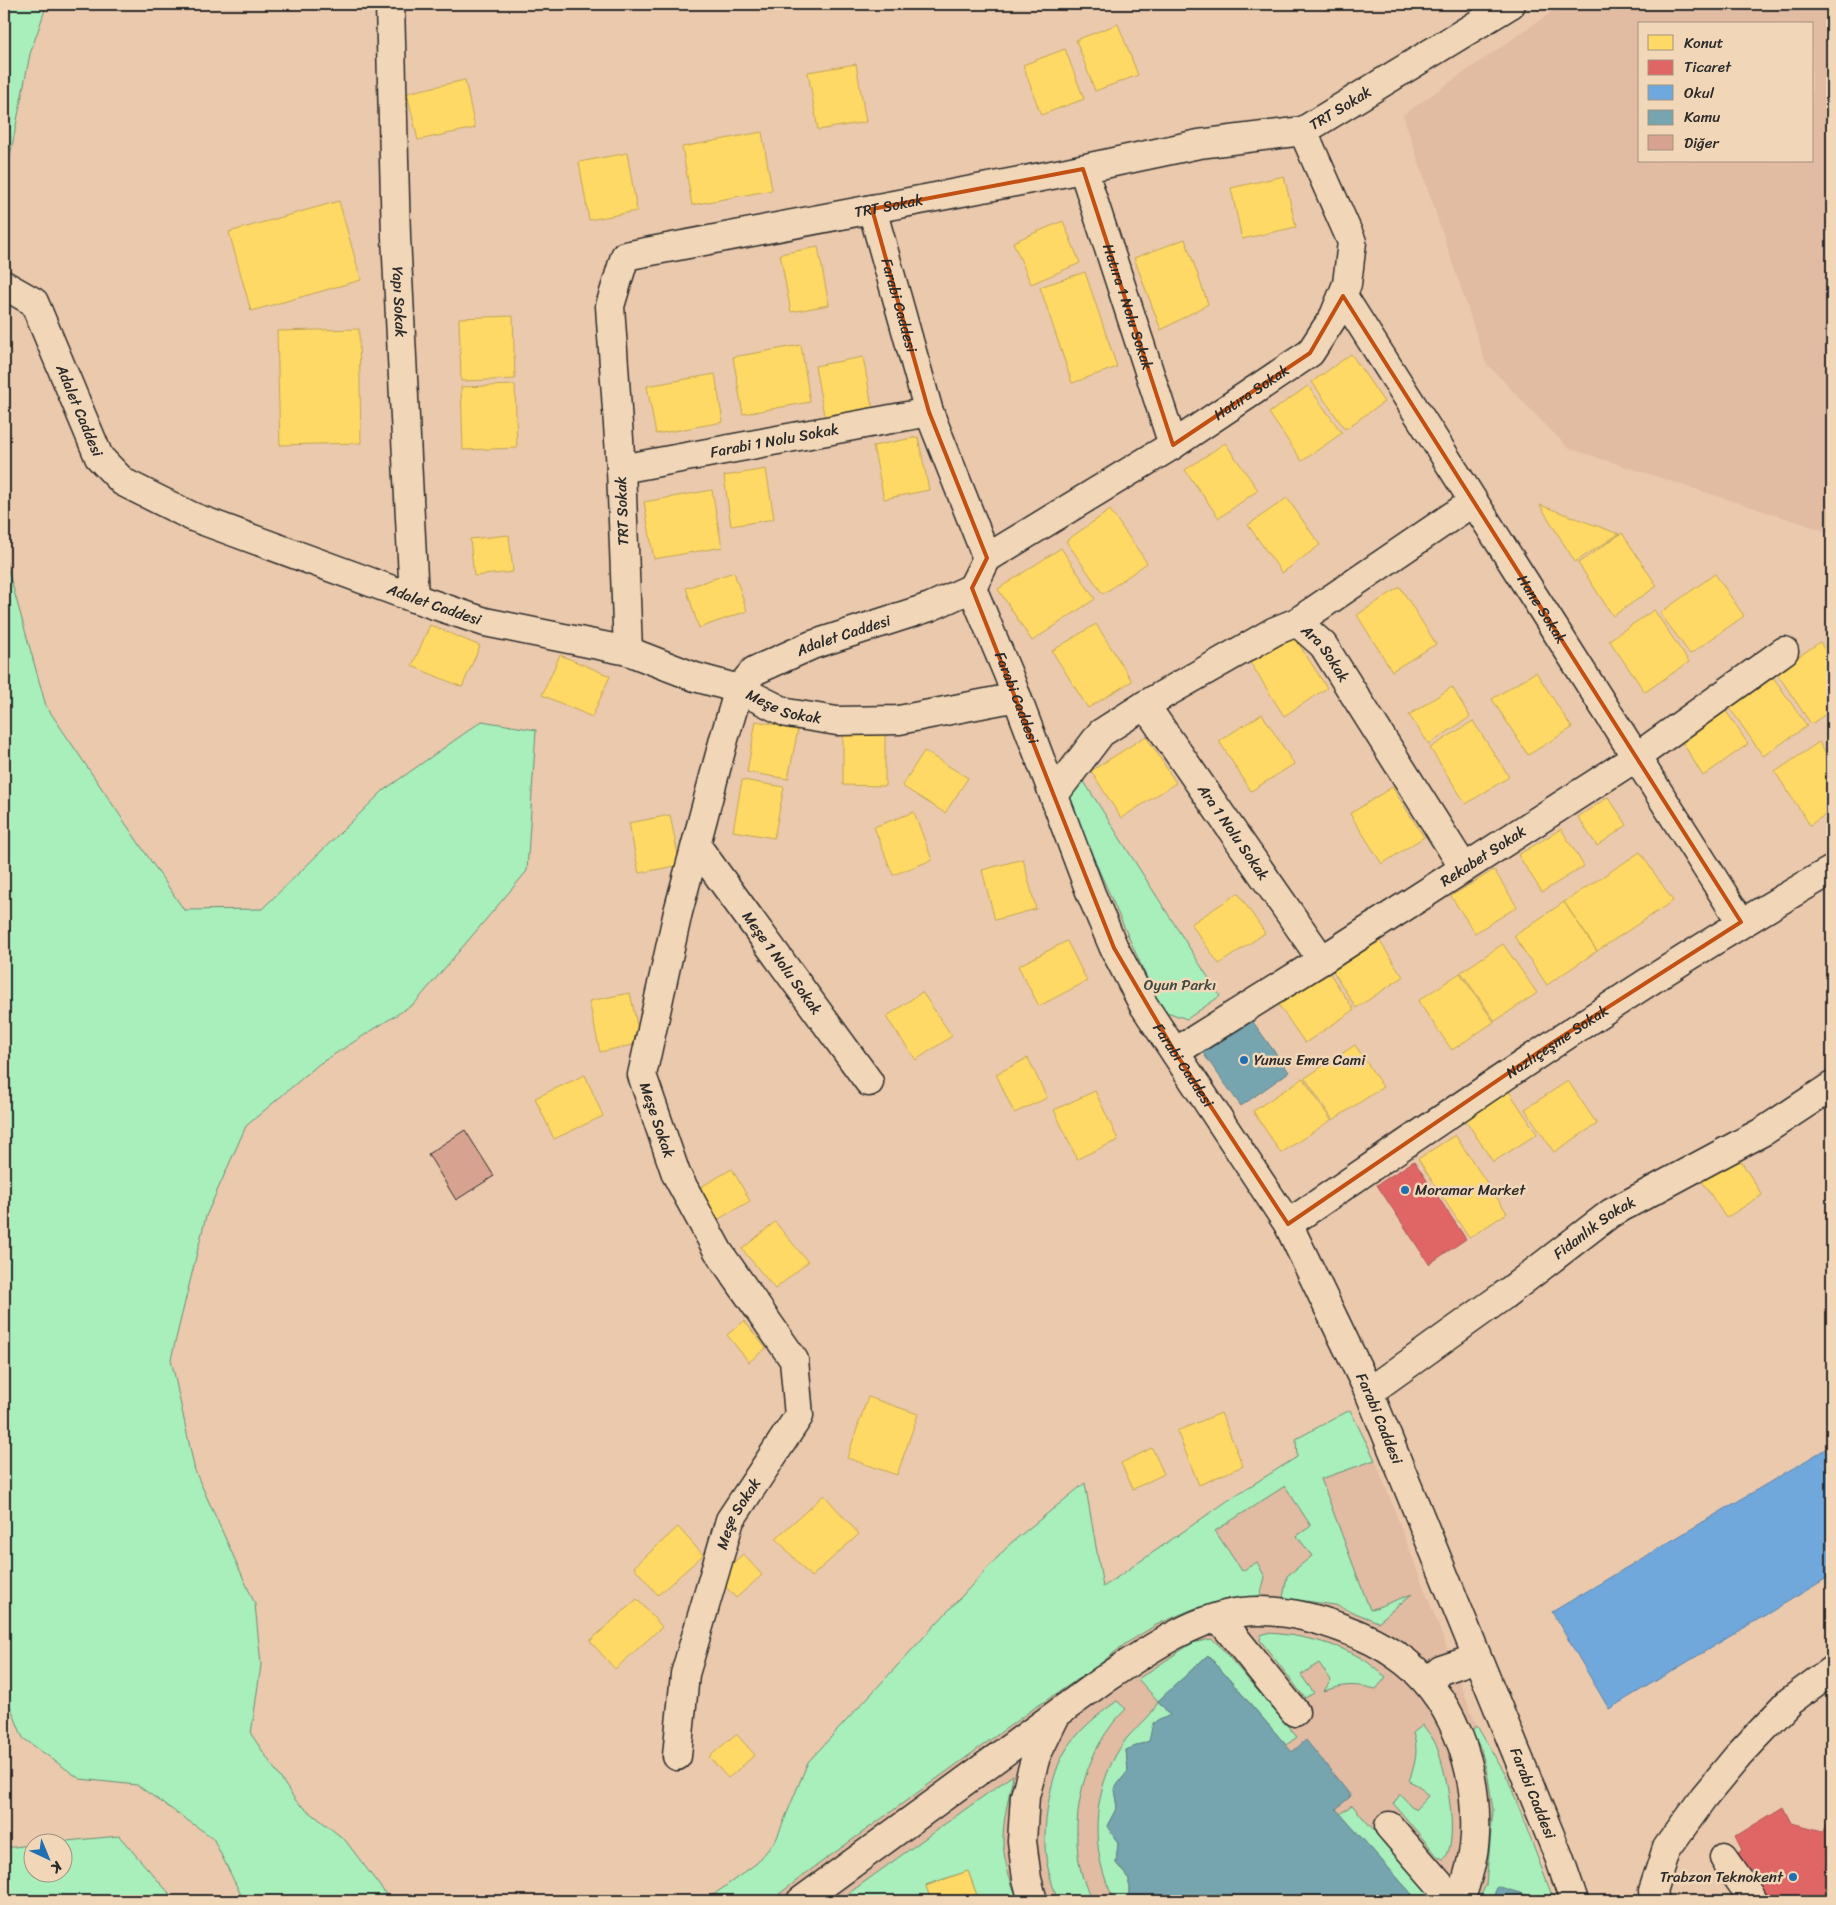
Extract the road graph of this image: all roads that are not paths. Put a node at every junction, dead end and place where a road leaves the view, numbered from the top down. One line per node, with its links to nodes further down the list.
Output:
1 (390, 4): 14 (street, Yapı Sokak)
2 (1511, 4): 3 (street, TRT Sokak)
3 (1303, 131): 4 (street, TRT Sokak); 7 (street, Hatıra Sokak)
4 (1082, 169): 5 (street, TRT Sokak); 9 (street, Hatıra 1 Nolu Sokak)
5 (872, 209): 8 (street, Farabi Caddesi); 10 (street, TRT Sokak)
6 (4, 285): 14 (street, Adalet Caddesi)
7 (1342, 296): 9 (street, Hatıra Sokak); 11 (street, Hane Sokak)
8 (930, 412): 10 (street, Farabi 1 Nolu Sokak); 12 (street, Farabi Caddesi)
9 (1173, 444): 12 (street, Hatıra Sokak)
10 (621, 469): 16 (street, TRT Sokak)
11 (1473, 502): 15 (street); 21 (street, Hane Sokak)
12 (987, 558): 13 (street)
13 (972, 588): 18 (street, Adalet Caddesi); 19 (street, Farabi Caddesi)
14 (414, 598): 16 (street, Adalet Caddesi)
15 (1297, 622): 20 (street, Ara Sokak); 24 (street, Ara Sokak)
16 (628, 651): 18 (street, Adalet Caddesi)
17 (1784, 651): 21 (street, Rekabet Sokak)
18 (739, 689): 19 (street, Meşe Sokak); 23 (street, Meşe Sokak)
19 (1016, 697): 22 (street, Farabi Caddesi)
20 (1145, 705): 22 (street, Ara Sokak); 27 (street, Ara 1 Nolu Sokak)
21 (1635, 758): 24 (street, Rekabet Sokak); 26 (street, Hane Sokak)
22 (1054, 795): 28 (street, Farabi Caddesi)
23 (696, 845): 29 (street, Meşe 1 Nolu Sokak); 39 (street, Meşe Sokak)
24 (1464, 868): 27 (street, Rekabet Sokak)
25 (1832, 870): 26 (street, Nazlıçeşme Sokak)
26 (1742, 922): 31 (street, Nazlıçeşme Sokak)
27 (1322, 960): 28 (street, Rekabet Sokak)
28 (1175, 1052): 31 (street, Farabi Caddesi)
29 (868, 1082)
30 (1832, 1086): 32 (street, Fidanlık Sokak)
31 (1288, 1224): 32 (street, Farabi Caddesi)
32 (1369, 1392): 34 (street, Farabi Caddesi)
33 (1219, 1618): 36 (street); 37 (street); 38 (street)
34 (1478, 1658): 36 (street); 46 (street, Farabi Caddesi)
35 (1832, 1670): 47 (street)
36 (1426, 1682): 45 (street)
37 (1295, 1712)
38 (1057, 1713): 42 (street); 43 (street)
39 (677, 1756)
40 (1389, 1826): 44 (street)
41 (1724, 1858): 48 (street)
42 (801, 1901)
43 (1033, 1901)
44 (1454, 1901)
45 (1460, 1901)
46 (1574, 1901)
47 (1655, 1901)
48 (1754, 1901)

